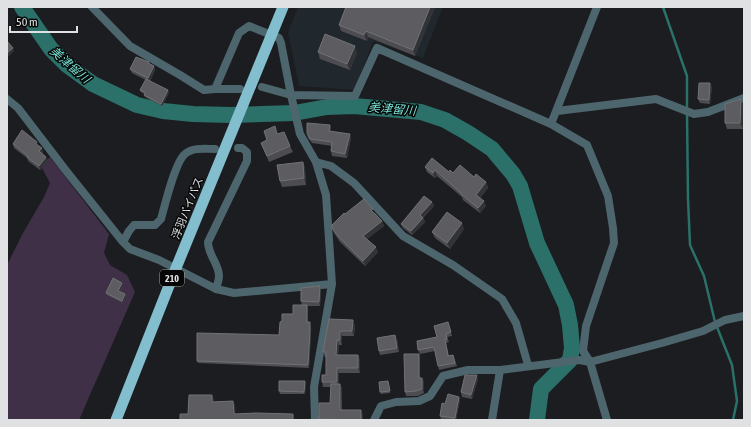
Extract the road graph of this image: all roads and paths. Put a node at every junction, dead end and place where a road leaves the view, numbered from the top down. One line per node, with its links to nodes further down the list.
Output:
1 (92, 7): 6 (street)
2 (283, 7): 4 (highway, 浮羽バイパス / 210)
3 (597, 7): 11 (street)
4 (272, 35): 6 (street); 8 (street); 17 (highway, 浮羽バイパス / 210)
5 (262, 87): 8 (street)
6 (215, 89): 7 (street)
7 (240, 89)
8 (291, 95): 12 (street); 15 (street)
9 (744, 98): 11 (street)
10 (7, 99): 16 (street)
11 (557, 111): 12 (street)
12 (551, 124): 21 (street)
13 (238, 148): 19 (street)
14 (215, 149): 16 (street)
15 (316, 162): 18 (street); 22 (street)
16 (123, 242): 17 (street)
17 (176, 268): 19 (street); 24 (highway, 浮羽バイパス / 210)
18 (332, 284): 19 (street); 25 (street)
19 (216, 289)
20 (744, 316): 21 (street)
21 (590, 362): 22 (street); 28 (street)
22 (528, 365): 23 (street)
23 (500, 370): 26 (street); 27 (street)
24 (116, 420)
25 (316, 420)
26 (374, 420)
27 (492, 420)
28 (607, 420)

